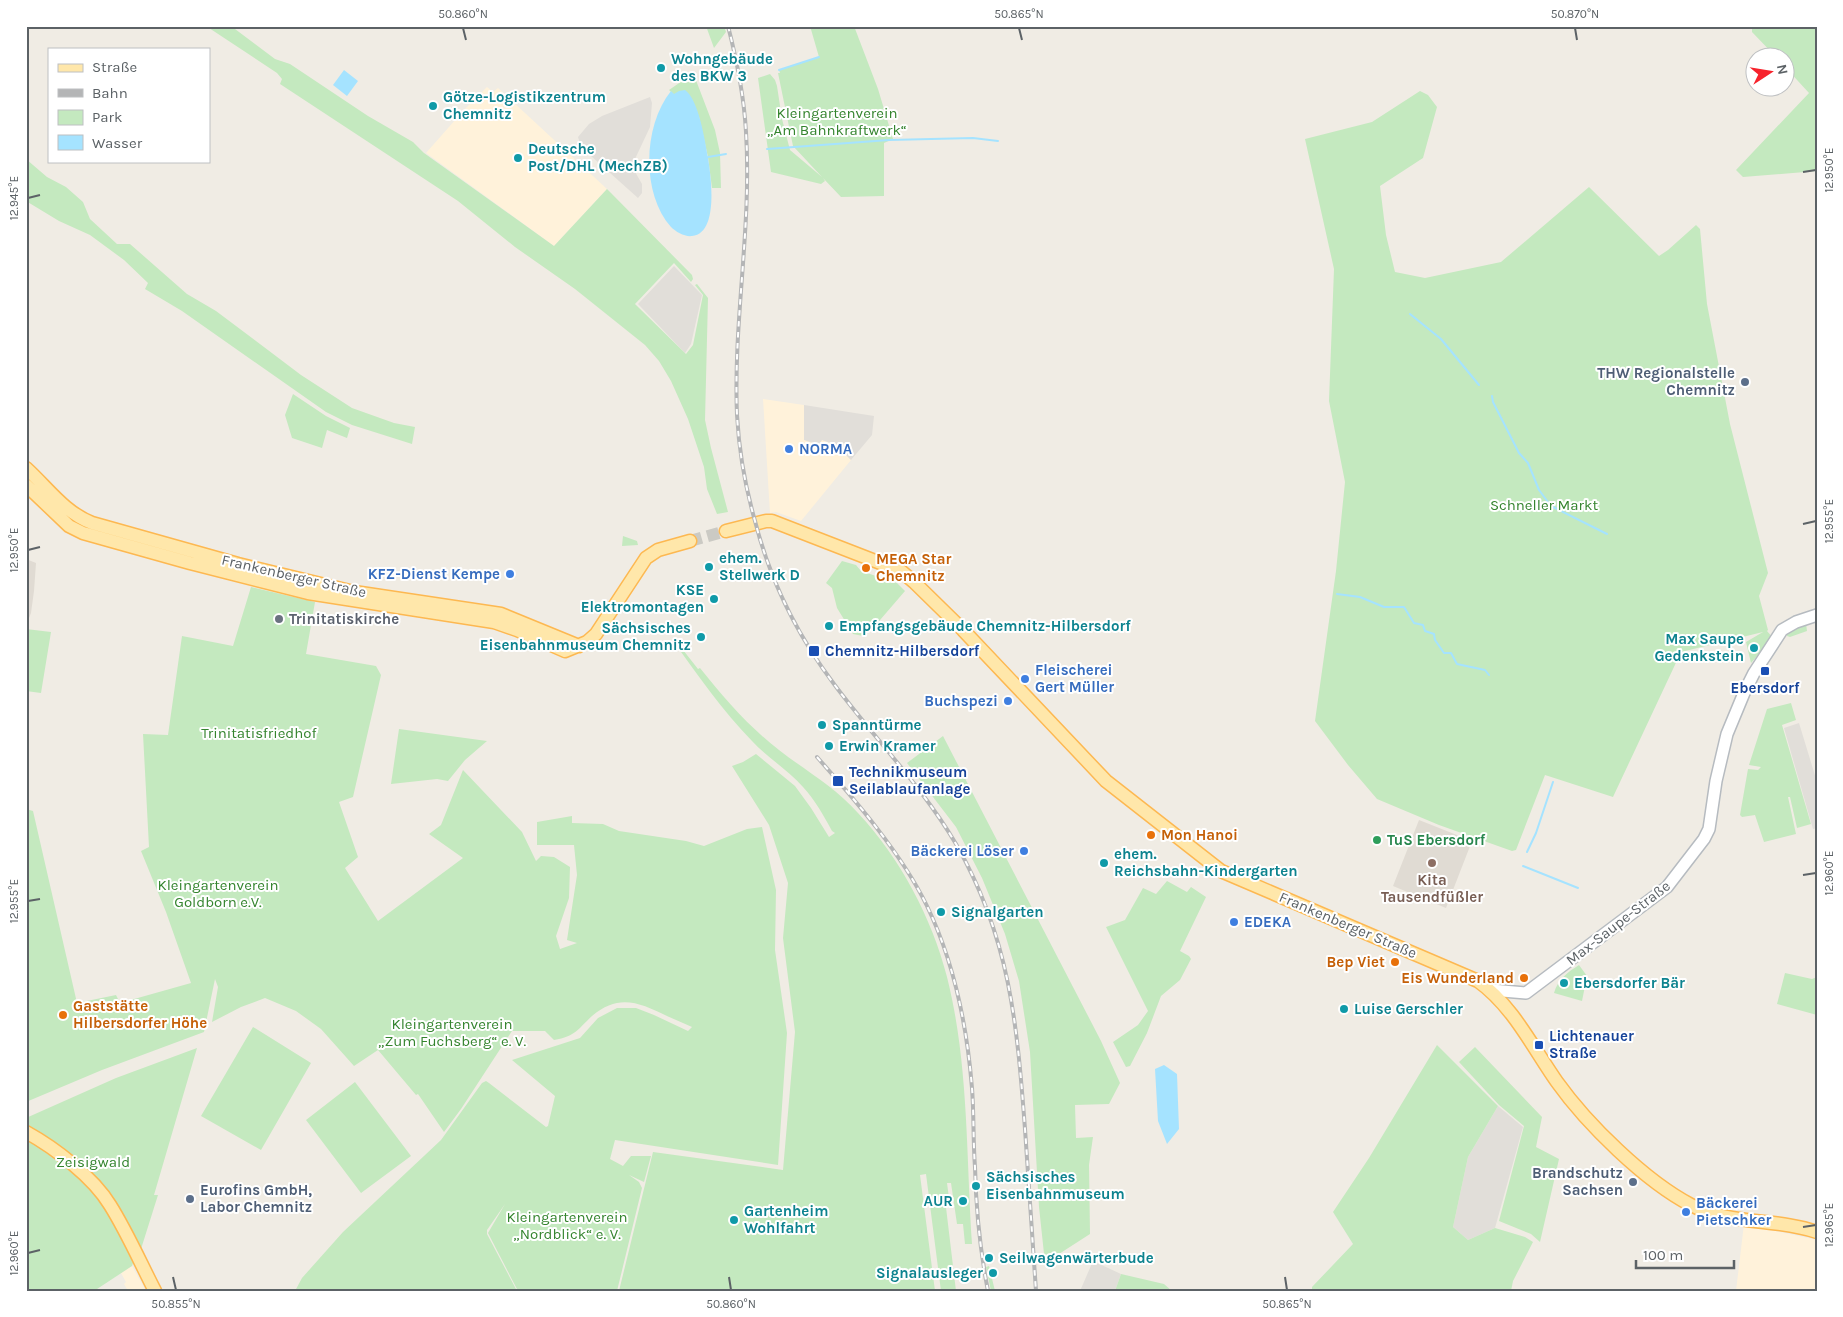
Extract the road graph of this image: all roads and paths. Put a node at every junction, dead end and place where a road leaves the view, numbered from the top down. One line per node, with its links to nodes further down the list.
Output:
1 (26, 468): 6 (main road, Frankenberger Straße)
2 (26, 485): 6 (main road, Frankenberger Straße)
3 (726, 532): 7 (main road, Frankenberger Straße)
4 (690, 541): 6 (main road)
5 (1817, 615): 7 (street, Max-Saupe-Straße)
6 (579, 646)
7 (1491, 990): 9 (main road, Frankenberger Straße)
8 (26, 1132): 10 (main road)
9 (1817, 1232)
10 (156, 1291)

